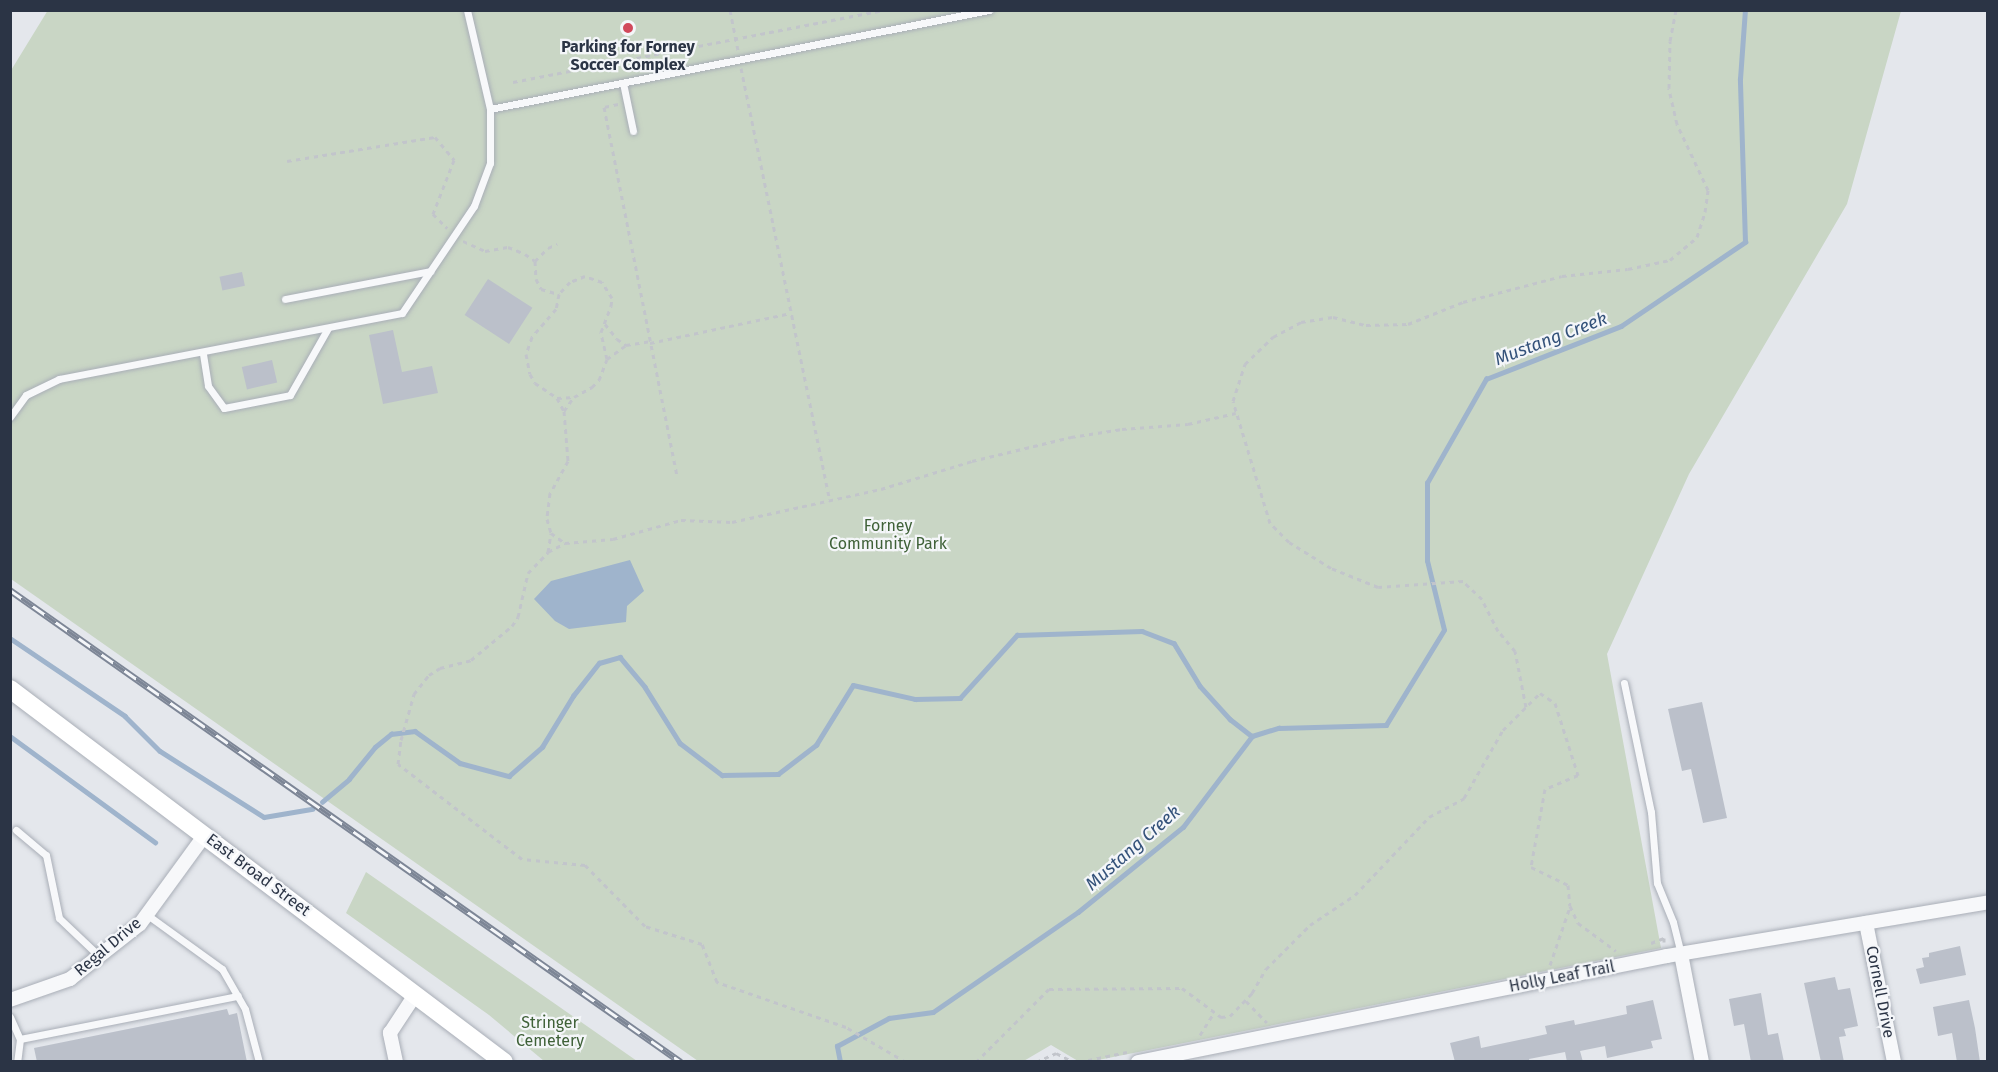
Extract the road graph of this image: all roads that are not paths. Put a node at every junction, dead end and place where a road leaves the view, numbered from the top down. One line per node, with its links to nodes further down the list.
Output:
1 (467, 10): 4 (lane)
2 (989, 10): 3 (lane)
3 (623, 82): 4 (lane); 5 (lane)
4 (490, 109): 6 (lane)
5 (633, 131)
6 (430, 271): 7 (lane); 8 (lane)
7 (285, 299)
8 (328, 328): 9 (lane); 9 (lane)
9 (203, 354): 10 (lane)
10 (10, 417)
11 (1624, 683): 18 (lane)
12 (10, 689): 14 (main road, East Broad Street)
13 (15, 830): 19 (lane)
14 (205, 835): 16 (street, Regal Drive); 20 (main road, East Broad Street)
15 (1988, 902): 17 (street, Holly Leaf Trail)
16 (146, 914): 19 (street, Regal Drive); 21 (lane)
17 (1866, 923): 18 (street, Holly Leaf Trail); 31 (street, Cornell Drive)
18 (1681, 954): 29 (street, Holly Leaf Trail); 30 (street)
19 (99, 956): 22 (street, Regal Drive)
20 (415, 995): 27 (street); 28 (main road, East Broad Street)
21 (238, 996): 24 (lane); 26 (lane)
22 (10, 1000)
23 (10, 1017): 24 (lane)
24 (20, 1039): 25 (lane)
25 (17, 1062)
26 (259, 1062)
27 (396, 1062)
28 (504, 1062)
29 (1138, 1062)
30 (1702, 1062)
31 (1894, 1062)

